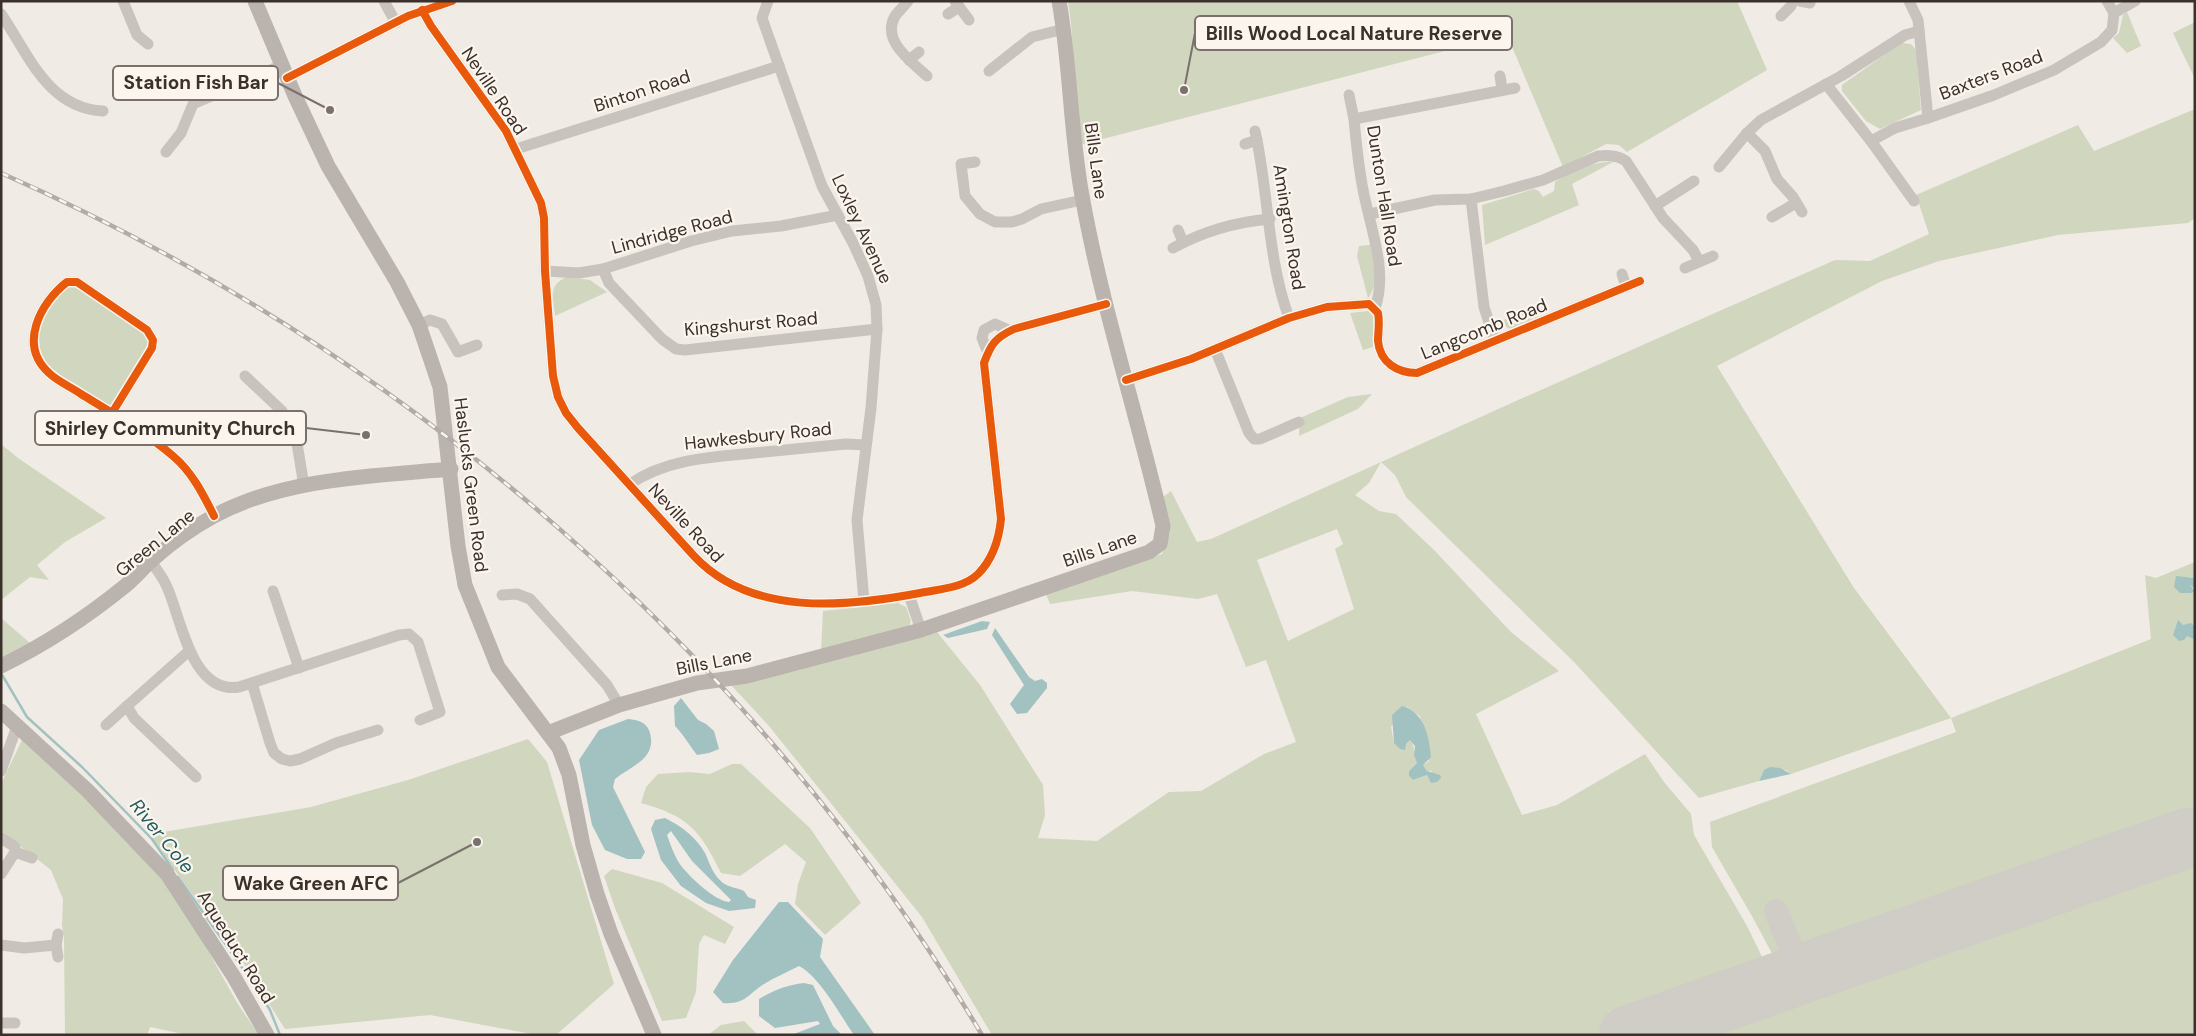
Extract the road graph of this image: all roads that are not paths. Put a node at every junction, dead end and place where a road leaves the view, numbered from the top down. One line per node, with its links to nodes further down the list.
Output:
1 (123, 1): 22 (street)
2 (255, 1): 27 (street, Haslucks Green Road)
3 (384, 1): 19 (street)
4 (768, 1): 25 (street, Loxley Avenue)
5 (908, 1): 24 (street)
6 (1059, 1): 20 (street, Bills Lane)
7 (1793, 1): 17 (street)
8 (1909, 1): 21 (street, Baxters Road)
9 (2106, 1): 14 (street)
10 (2135, 1): 14 (street)
11 (450, 2): 13 (street)
12 (957, 4): 16 (street); 18 (street)
13 (422, 10): 19 (street); 40 (street, Neville Road)
14 (2114, 13): 35 (street, Baxters Road)
15 (1, 14): 34 (street)
16 (948, 14)
17 (1781, 16)
18 (969, 20)
19 (396, 23): 27 (street)
20 (1064, 29): 26 (street); 48 (street, Bills Lane)
21 (1918, 31): 30 (street); 35 (street, Baxters Road)
22 (148, 44)
23 (920, 52): 24 (street)
24 (909, 60): 28 (street)
25 (779, 66): 40 (street, Binton Road); 51 (street, Loxley Avenue)
26 (989, 70)
27 (284, 72): 41 (street); 67 (street, Haslucks Green Road)
28 (927, 76)
29 (1500, 76): 32 (street)
30 (1826, 84): 37 (street); 38 (street)
31 (1515, 88): 32 (street, Dunton Hall Road)
32 (1502, 89): 36 (street, Dunton Hall Road)
33 (1349, 95): 36 (street, Dunton Hall Road)
34 (103, 111)
35 (1928, 118): 38 (street)
36 (1354, 119): 52 (street, Dunton Hall Road)
37 (1747, 133): 43 (street); 53 (street)
38 (1871, 141): 49 (street)
39 (1245, 144): 54 (street, Amington Road)
40 (516, 149): 60 (street, Neville Road)
41 (166, 152)
42 (974, 162): 48 (street)
43 (1720, 167)
44 (1543, 180): 46 (street); 47 (street); 50 (street)
45 (1694, 181): 50 (street)
46 (1547, 192)
47 (1471, 199): 52 (street); 70 (street)
48 (1082, 200): 64 (street, Bills Lane)
49 (1914, 201)
50 (1655, 206): 57 (street)
51 (838, 214): 59 (street, Lindridge Road); 68 (street, Loxley Avenue)
52 (1370, 214): 65 (street, Dunton Hall Road)
53 (1772, 217)
54 (1270, 219): 55 (street); 66 (street, Amington Road)
55 (1178, 230)
56 (1713, 256): 57 (street)
57 (1699, 261): 58 (street)
58 (1685, 268)
59 (603, 269): 60 (street, Lindridge Road); 68 (street, Kingshurst Road)
60 (545, 271): 80 (street, Neville Road)
61 (1622, 274): 63 (street)
62 (1640, 281): 63 (street, Langcomb Road)
63 (1626, 287): 70 (street, Langcomb Road)
64 (1106, 304): 69 (street, Neville Road); 75 (street, Bills Lane)
65 (1375, 308): 66 (street); 70 (street, Langcomb Road)
66 (1290, 318): 72 (street)
67 (419, 325): 71 (street); 79 (street, Haslucks Green Road)
68 (877, 329): 78 (street, Loxley Avenue)
69 (1011, 331): 73 (street, Neville Road); 73 (street, Neville Road)
70 (1495, 341)
71 (477, 346)
72 (1216, 349): 75 (street); 77 (street)
73 (988, 353): 86 (street, Neville Road)
74 (245, 376): 81 (street)
75 (1126, 380): 90 (street, Bills Lane)
76 (112, 414): 76 (street); 82 (street)
77 (1295, 428)
78 (866, 445): 80 (street, Hawkesbury Road); 87 (street, Loxley Avenue)
79 (450, 469): 81 (street, Green Lane); 102 (street, Haslucks Green Road)
80 (630, 484): 87 (street, Neville Road)
81 (304, 486): 82 (street, Green Lane)
82 (214, 516): 83 (street, Green Lane)
83 (151, 561): 91 (street); 92 (street, Green Lane)
84 (273, 591): 88 (street)
85 (502, 595): 95 (street)
86 (909, 595): 87 (street, Neville Road); 90 (street)
87 (864, 601)
88 (277, 603): 89 (street); 93 (street)
89 (264, 607)
90 (921, 630): 95 (street, Bills Lane)
91 (189, 651): 94 (street); 96 (street)
92 (6, 664)
93 (299, 668): 94 (street); 98 (street)
94 (252, 683): 101 (street)
95 (619, 705): 102 (street, Bills Lane)
96 (127, 706): 99 (street); 104 (street)
97 (1, 711): 100 (street, Aqueduct Road)
98 (420, 720)
99 (106, 725)
100 (17, 726): 103 (street); 113 (street, Aqueduct Road)
101 (378, 730)
102 (548, 733): 114 (street, Haslucks Green Road)
103 (1, 771)
104 (196, 777)
105 (1, 838): 106 (street)
106 (15, 852): 107 (street); 108 (street)
107 (32, 858)
108 (1, 874)
109 (1, 945): 110 (street)
110 (57, 946)
111 (15, 1023): 112 (street)
112 (1, 1024)
113 (267, 1035)
114 (654, 1035)

